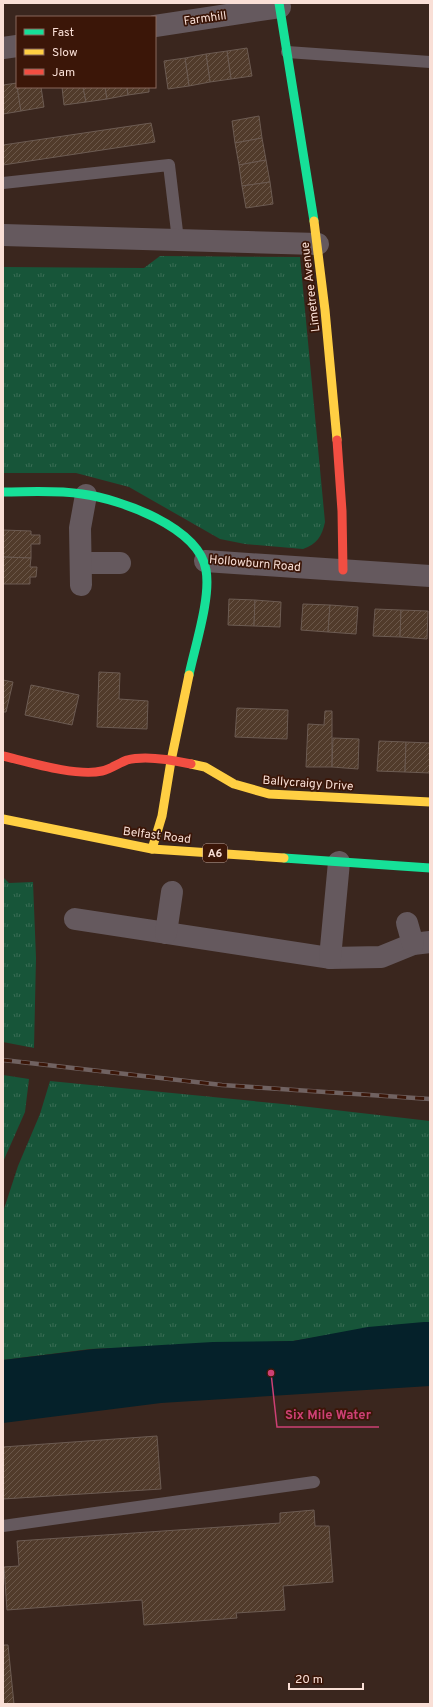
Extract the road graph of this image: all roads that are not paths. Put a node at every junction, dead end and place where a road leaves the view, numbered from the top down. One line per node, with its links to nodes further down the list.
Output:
1 (279, 5): 2 (street, Farmhill); 5 (street, Limetree Avenue)
2 (156, 26)
3 (16, 46): 4 (street)
4 (3, 48)
5 (287, 52): 6 (lane); 10 (street, Limetree Avenue)
6 (430, 62)
7 (3, 182): 9 (lane)
8 (3, 235): 9 (street)
9 (178, 240): 10 (street)
10 (318, 244): 16 (street, Limetree Avenue)
11 (3, 492): 12 (street, Hollowburn Road)
12 (86, 495): 13 (street, Hollowburn Road); 14 (street)
13 (205, 561): 16 (street, Hollowburn Road); 20 (street)
14 (81, 563): 15 (street); 18 (street)
15 (120, 563)
16 (343, 570): 17 (street, Hollowburn Road)
17 (430, 576)
18 (81, 585)
19 (3, 756): 20 (street, Ballycraigy Drive)
20 (172, 760): 21 (street, Ballycraigy Drive); 23 (street)
21 (430, 802)
22 (3, 819): 23 (street, Belfast Road / A6)
23 (152, 849): 24 (street, Belfast Road / A6)
24 (339, 862): 25 (street, Belfast Road / A6); 31 (street)
25 (430, 868)
26 (172, 892): 29 (street)
27 (75, 919): 29 (street)
28 (407, 923): 30 (street)
29 (166, 933): 31 (street)
30 (421, 943): 31 (street)
31 (330, 958)
32 (314, 1482): 33 (lane)
33 (3, 1526)

